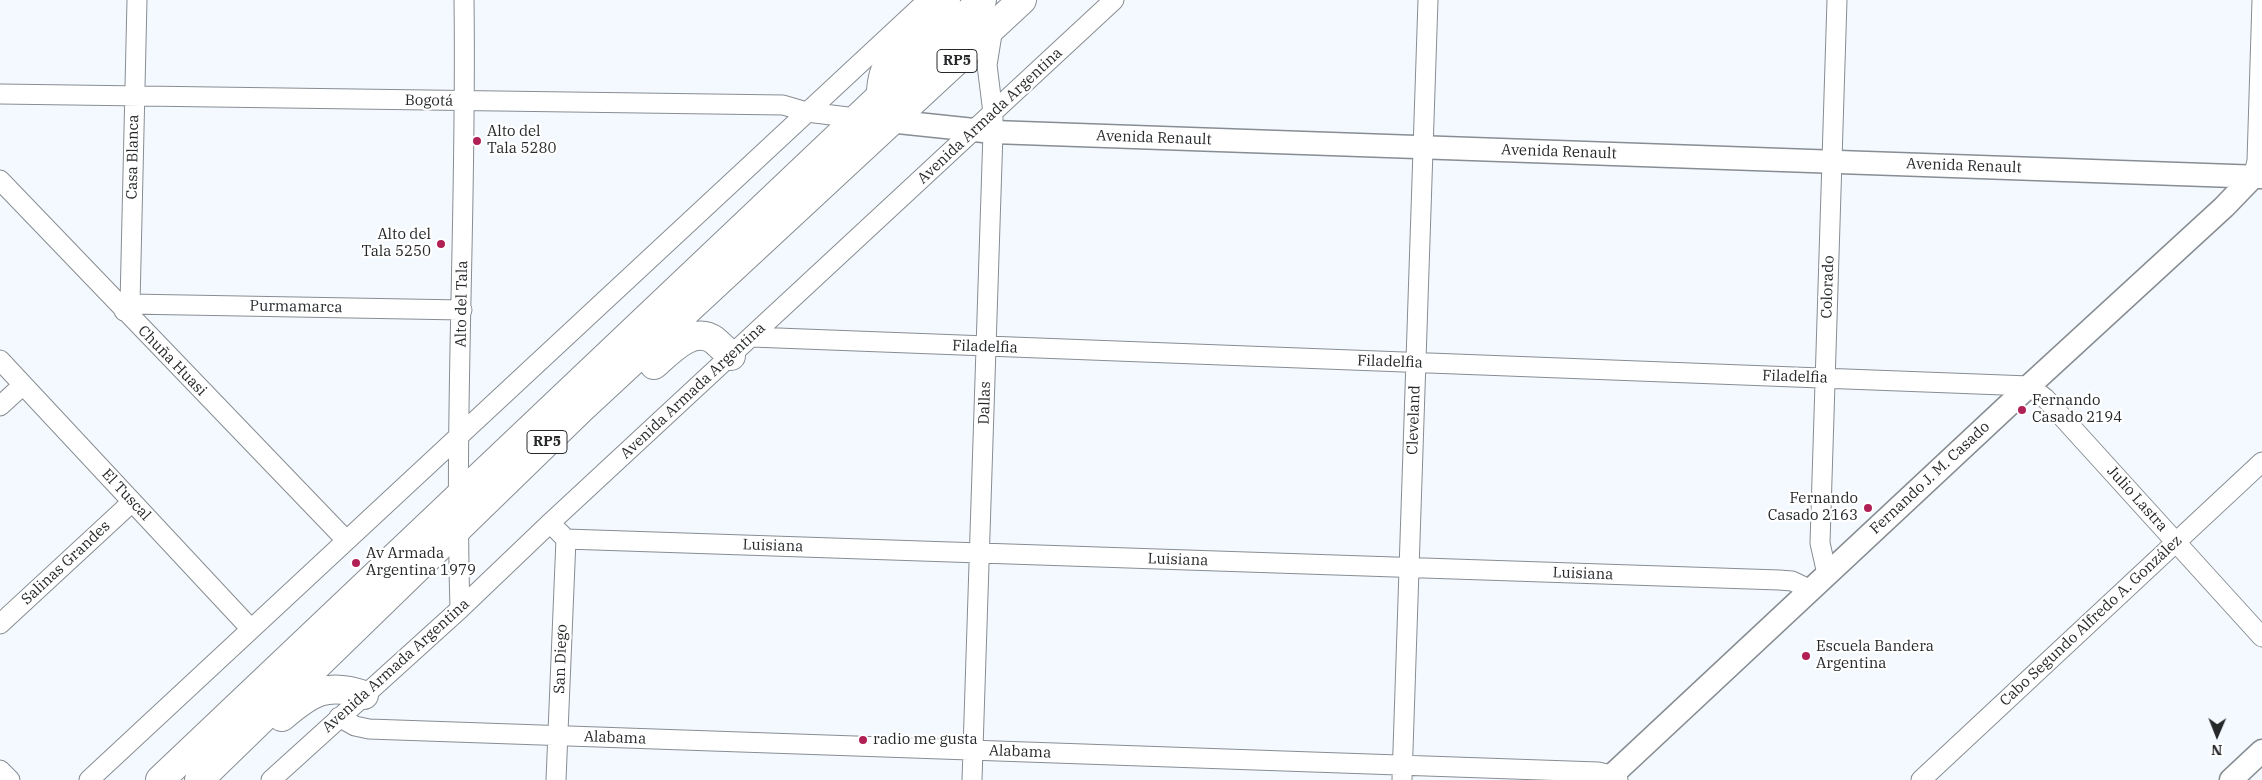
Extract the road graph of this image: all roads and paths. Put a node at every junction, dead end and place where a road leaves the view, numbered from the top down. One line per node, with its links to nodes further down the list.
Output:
1 (137, 0): 14 (street, Casa Blanca)
2 (464, 0): 15 (street, Alto del Tala)
3 (928, 0): 16 (street)
4 (946, 0): 13 (main road)
5 (982, 0): 13 (main road, RP5)
6 (1022, 0): 11 (main road, RP5)
7 (1114, 0): 19 (street, Avenida Armada Argentina)
8 (1428, 0): 20 (street, Cleveland)
9 (1837, 0): 21 (street, Colorado)
10 (2262, 0): 22 (street)
11 (993, 28): 18 (main road, RP5); 19 (street, Dallas)
12 (0, 94): 14 (street, Bogotá)
13 (881, 94): 17 (main road, RP5)
14 (134, 97): 15 (street, Bogotá); 24 (street, Casa Blanca)
15 (466, 102): 16 (street, Bogotá); 25 (street, Alto del Tala)
16 (807, 112): 17 (street, Bogotá); 36 (street)
17 (856, 118): 18 (street, Avenida Renault); 38 (main road, RP5)
18 (891, 121): 19 (street, Avenida Renault); 35 (main road, RP5)
19 (987, 125): 20 (street, Avenida Renault); 26 (street, Avenida Armada Argentina); 27 (street, Dallas)
20 (1423, 148): 21 (street, Avenida Renault); 30 (street, Cleveland)
21 (1832, 161): 22 (street, Avenida Renault); 31 (street, Colorado)
22 (2258, 177): 33 (street, Fernando J. M. Casado)
23 (0, 180): 24 (street, Chuña Huasi)
24 (127, 308): 25 (street, Purmamarca); 43 (street, Chuña Huasi)
25 (462, 310): 36 (street, Alto del Tala)
26 (752, 338): 27 (street, Filadelfia); 28 (street, Avenida Armada Argentina)
27 (986, 347): 30 (street, Filadelfia); 45 (street, Dallas)
28 (731, 356): 35 (main road); 40 (street, Avenida Armada Argentina)
29 (0, 360): 32 (street, El Tuscal)
30 (1416, 362): 31 (street, Filadelfia); 46 (street, Cleveland)
31 (1825, 378): 33 (street, Filadelfia); 47 (street, Colorado)
32 (24, 386): 34 (street); 39 (street, El Tuscal)
33 (2029, 386): 44 (street, Julio Lastra); 47 (street, Fernando J. M. Casado)
34 (0, 406)
35 (581, 409): 41 (main road, RP5)
36 (460, 435): 38 (street, Alto del Tala); 43 (street)
37 (2262, 462): 44 (street, Cabo Segundo Alfredo A. González)
38 (459, 498): 41 (street, Alto del Tala); 64 (main road, RP5)
39 (132, 502): 50 (street, Salinas Grandes); 51 (street, El Tuscal)
40 (550, 523): 42 (street); 49 (street, Avenida Armada Argentina)
41 (458, 530): 49 (street, Alto del Tala); 60 (main road, RP5)
42 (566, 539): 45 (street, Luisiana); 55 (street, San Diego)
43 (346, 540): 51 (street)
44 (2176, 542): 52 (street, Julio Lastra); 68 (street, Cabo Segundo Alfredo A. González)
45 (980, 553): 46 (street, Luisiana); 56 (street, Dallas)
46 (1409, 568): 48 (street, Luisiana); 59 (street, Cleveland)
47 (1827, 574): 48 (street, Fernando J. M. Casado)
48 (1811, 590): 61 (street, Fernando J. M. Casado)
49 (460, 608): 53 (street, Avenida Armada Argentina)
50 (0, 624)
51 (251, 629): 63 (street)
52 (2262, 637)
53 (364, 695): 54 (street, Avenida Armada Argentina); 60 (main road)
54 (340, 717): 55 (street, Alabama); 65 (street, Avenida Armada Argentina)
55 (558, 736): 56 (street, Alabama); 66 (street, San Diego)
56 (974, 750): 59 (street, Alabama); 67 (street, Dallas)
57 (2262, 751): 69 (street)
58 (0, 770): 62 (street)
59 (1402, 773): 61 (street, Alabama)
60 (204, 775)
61 (1612, 778)
62 (10, 780)
63 (89, 780)
64 (160, 780)
65 (271, 780)
66 (556, 780)
67 (972, 780)
68 (1921, 780)
69 (2231, 780)

